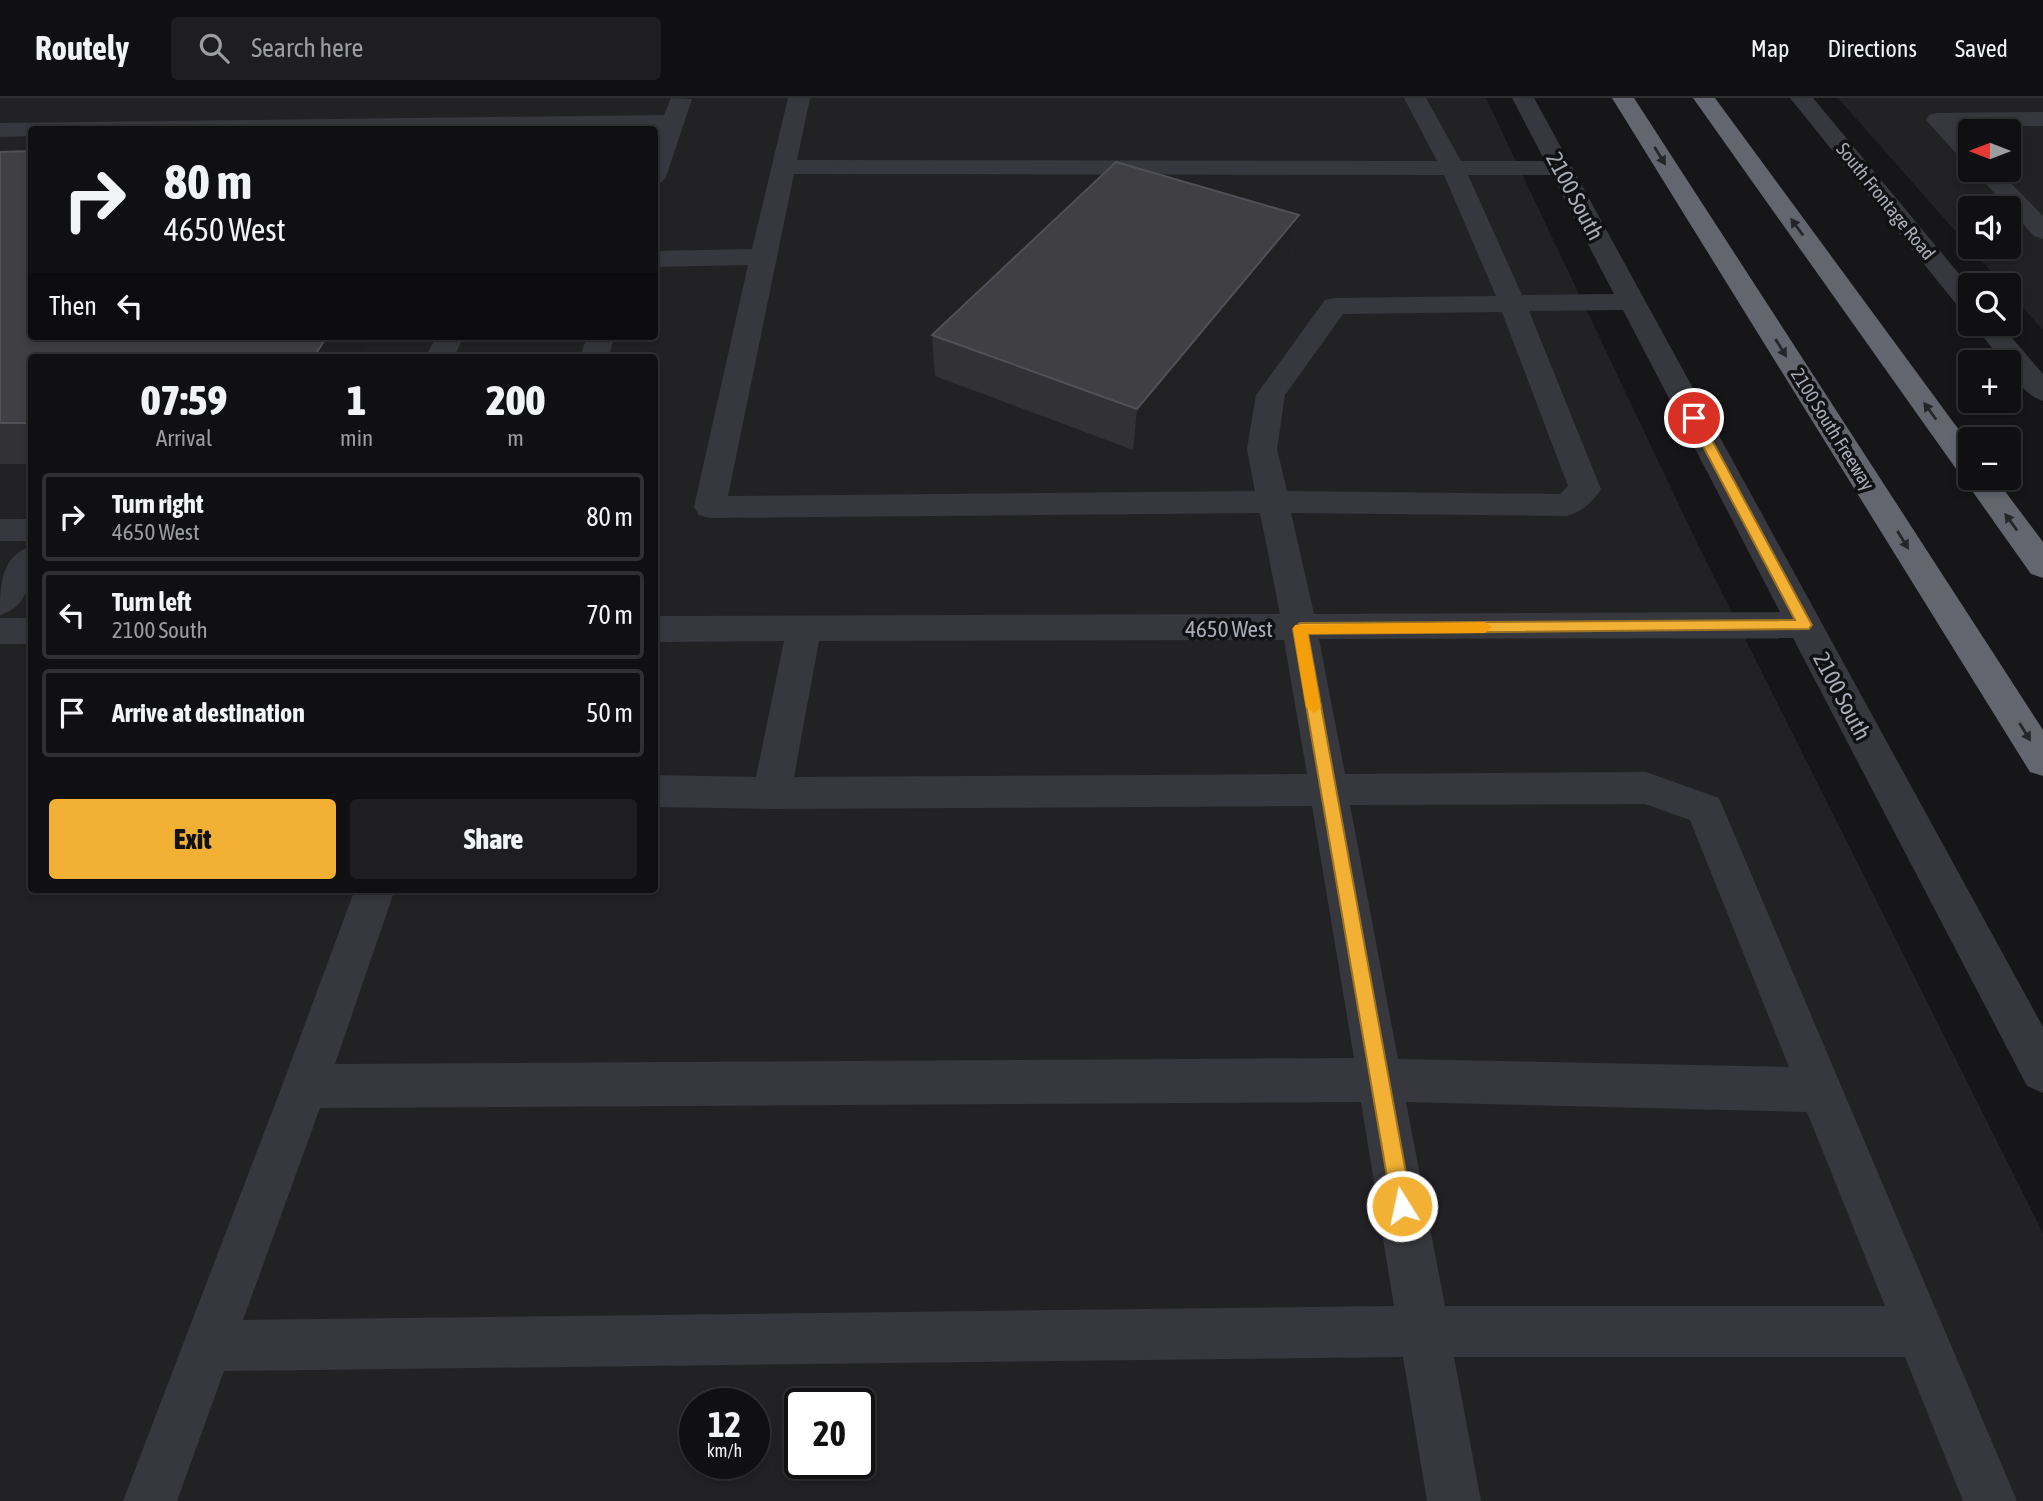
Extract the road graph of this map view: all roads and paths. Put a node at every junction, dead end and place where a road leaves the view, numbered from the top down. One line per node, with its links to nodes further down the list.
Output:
1 (681, 98): 15 (street)
2 (799, 98): 21 (street)
3 (1415, 98): 22 (street)
4 (1523, 98): 23 (street, 2100 South)
5 (1623, 98): 47 (highway, 2100 South Freeway, one-way to 47)
6 (1704, 98): 33 (highway, one-way to 6)
7 (1801, 98): 28 (street, South Frontage Road)
8 (1955, 98): 11 (street)
9 (2035, 98): 10 (street)
10 (2043, 106)
11 (1977, 119)
12 (2021, 119): 13 (street)
13 (2043, 119)
14 (1958, 120): 19 (street)
15 (673, 122): 16 (street); 20 (street)
16 (575, 126)
17 (28, 129): 18 (street)
18 (0, 130)
19 (1958, 142)
20 (658, 165)
21 (783, 167): 22 (street); 26 (street)
22 (1453, 168): 23 (street); 29 (street)
23 (1560, 168): 30 (street, 2100 South)
24 (1996, 182): 25 (street)
25 (2043, 231)
26 (763, 257): 27 (street); 35 (street)
27 (658, 259)
28 (1958, 289)
29 (1512, 302): 30 (street); 35 (street); 35 (street)
30 (1633, 302): 41 (street, 2100 South)
31 (1996, 336): 32 (street)
32 (2043, 393)
33 (1958, 449)
34 (1988, 490): 39 (highway, one-way to 34)
35 (1273, 502): 44 (street)
36 (0, 530): 37 (street)
37 (28, 530)
38 (28, 563): 40 (street)
39 (2043, 566)
40 (0, 603)
41 (1804, 625): 44 (street, 4650 West); 52 (street, 2100 South)
42 (658, 629): 43 (street, 4650 West)
43 (804, 629): 44 (street, 4650 West); 50 (street)
44 (1300, 629): 48 (street)
45 (0, 631): 46 (street)
46 (28, 631)
47 (2043, 761)
48 (1328, 789): 50 (street); 53 (street); 55 (street)
49 (658, 791): 50 (street)
50 (772, 793)
51 (374, 893): 54 (street)
52 (2043, 1071)
53 (1380, 1080): 54 (street); 55 (street); 56 (street)
54 (305, 1086): 58 (street)
55 (1820, 1090): 57 (street)
56 (1424, 1331): 57 (street); 58 (street); 60 (street)
57 (1920, 1332): 61 (street)
58 (208, 1346): 59 (street)
59 (150, 1501)
60 (1454, 1501)
61 (1990, 1501)

